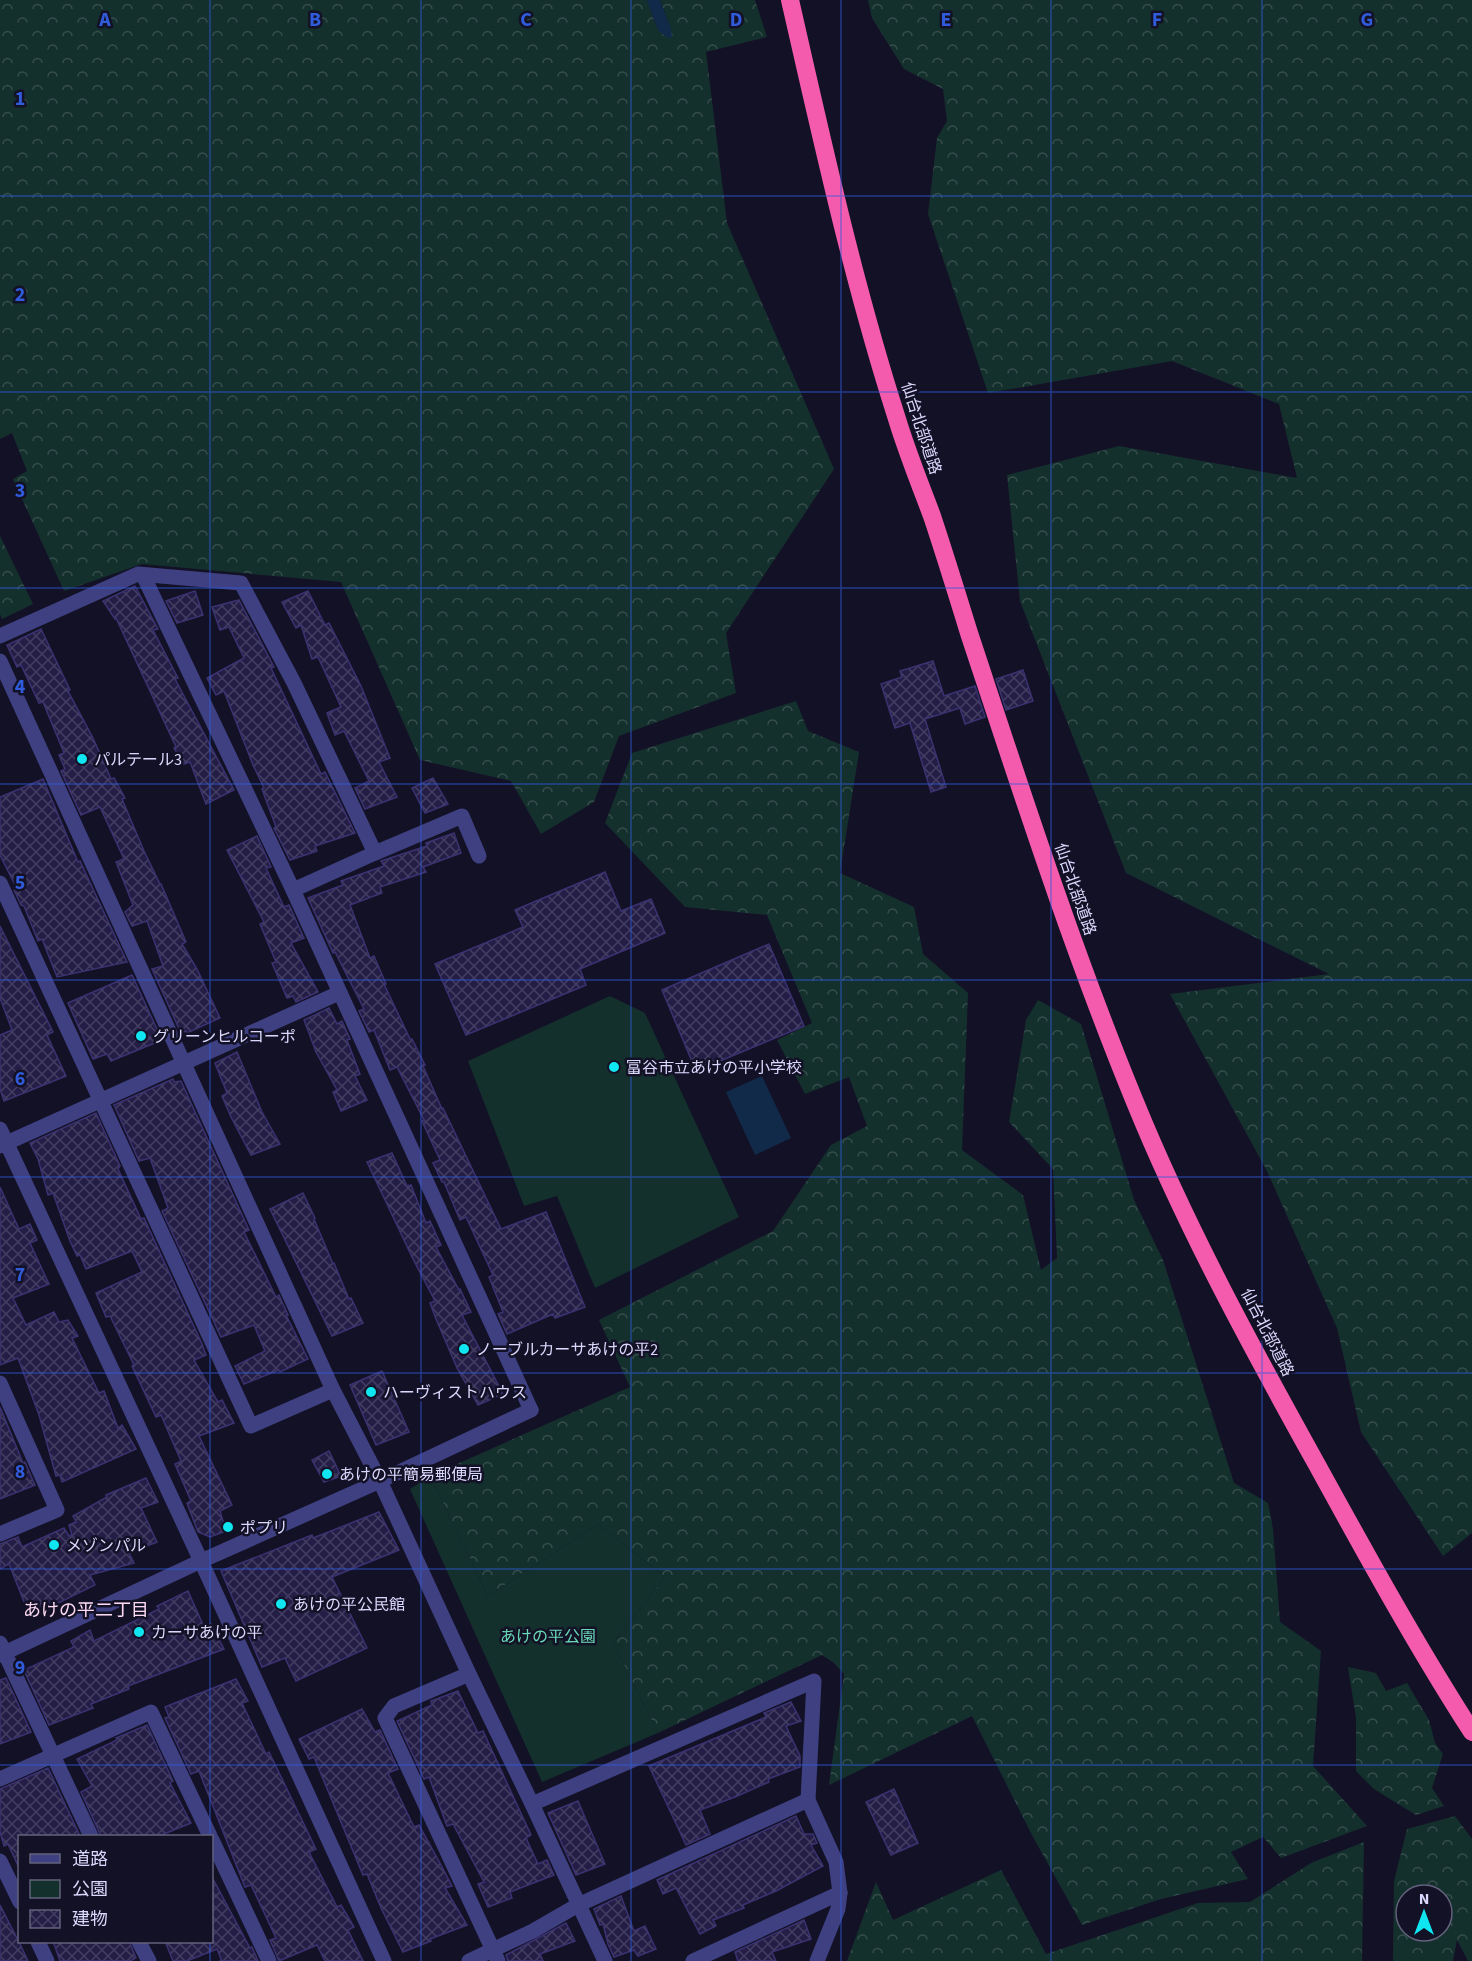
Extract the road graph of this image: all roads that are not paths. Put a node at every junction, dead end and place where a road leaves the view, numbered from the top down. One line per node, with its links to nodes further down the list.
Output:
1 (790, 0): 21 (highway, 仙台北部道路)
2 (143, 575): 3 (street); 5 (street); 8 (street)
3 (0, 636)
4 (0, 661): 10 (street)
5 (375, 853): 6 (street); 8 (street)
6 (478, 856)
7 (0, 883): 11 (street)
8 (293, 890): 9 (street)
9 (339, 993): 10 (street); 16 (street)
10 (183, 1062): 11 (street); 15 (street)
11 (100, 1100): 13 (street); 15 (street)
12 (0, 1129): 13 (street)
13 (3, 1145): 18 (street)
14 (0, 1383): 17 (street)
15 (333, 1390): 16 (street)
16 (380, 1481): 18 (street); 20 (street)
17 (0, 1534)
18 (201, 1561): 19 (street); 39 (street)
19 (1, 1651): 22 (street)
20 (469, 1674): 25 (street); 35 (street)
21 (1472, 1732)
22 (53, 1756): 23 (street); 26 (street); 27 (street)
23 (0, 1779)
24 (808, 1800): 25 (street); 30 (street); 32 (street)
25 (532, 1804): 32 (street)
26 (91, 1835)
27 (210, 1835)
28 (213, 1842): 38 (street)
29 (0, 1861): 31 (street)
30 (840, 1893): 42 (street); 43 (street)
31 (18, 1898)
32 (578, 1905): 35 (street); 41 (street)
33 (39, 1943): 36 (street)
34 (141, 1943): 37 (street)
35 (496, 1955): 40 (street)
36 (47, 1961)
37 (148, 1961)
38 (269, 1961)
39 (384, 1961)
40 (468, 1961)
41 (605, 1961)
42 (693, 1961)
43 (817, 1961)

